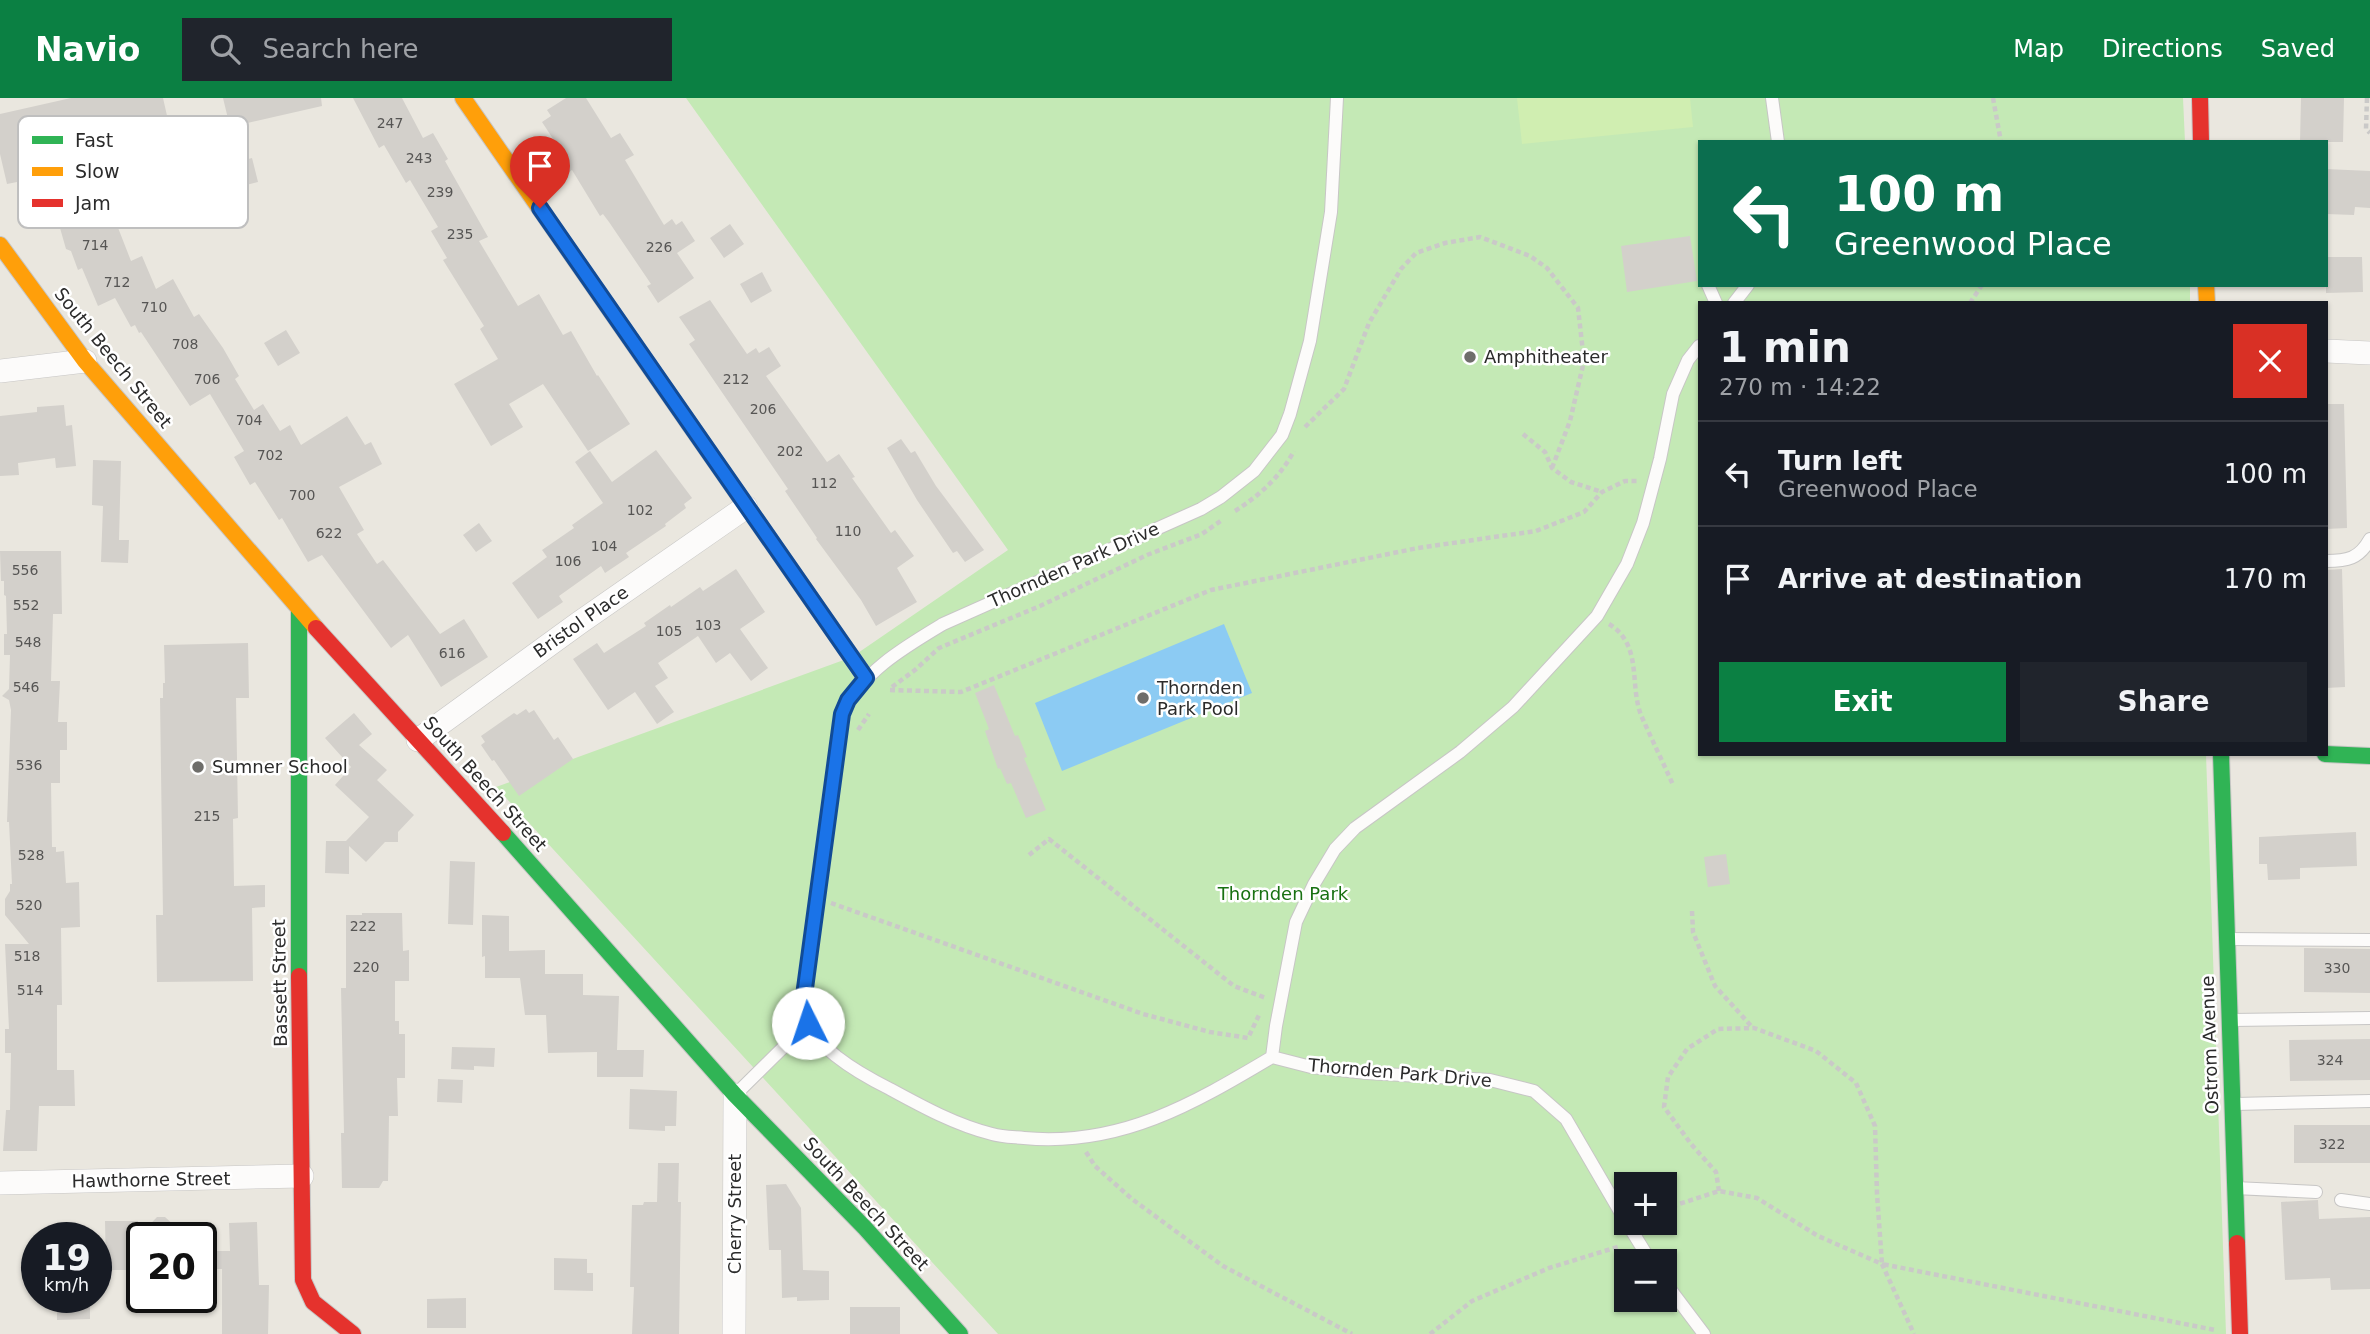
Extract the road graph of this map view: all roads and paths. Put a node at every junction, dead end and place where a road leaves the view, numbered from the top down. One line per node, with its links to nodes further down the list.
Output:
1 (463, 98): 22 (street)
2 (1337, 98): 27 (lane, Thornden Park Drive)
3 (1772, 98): 8 (lane)
4 (1993, 98): 9 (path)
5 (2200, 98): 10 (street)
6 (2368, 98): 7 (path)
7 (2370, 133)
8 (1778, 140)
9 (2001, 140)
10 (2201, 140)
11 (0, 245): 17 (street, South Beech Street)
12 (1746, 287): 13 (lane)
13 (1736, 301)
14 (1698, 347): 20 (lane)
15 (2328, 351): 16 (street)
16 (2370, 353)
17 (85, 360): 18 (street); 25 (street, South Beech Street)
18 (0, 371)
19 (1523, 434): 21 (path)
20 (1653, 481): 21 (path); 26 (lane)
21 (1602, 492): 28 (path)
22 (746, 507): 27 (street); 29 (street, Bristol Place)
23 (2370, 539): 24 (lane)
24 (2328, 561)
25 (299, 609): 29 (street, South Beech Street); 50 (street, Bassett Street)
26 (1597, 616): 33 (path); 45 (lane)
27 (866, 678): 42 (lane, Thornden Park Drive)
28 (889, 690)
29 (418, 740): 46 (street, South Beech Street)
30 (2328, 754): 32 (street)
31 (2221, 756): 37 (street, Ostrom Avenue)
32 (2370, 756)
33 (1673, 785)
34 (1029, 855): 39 (path)
35 (829, 902): 44 (path)
36 (1692, 911): 43 (path)
37 (2226, 939): 38 (lane); 41 (street, Ostrom Avenue)
38 (2370, 940)
39 (1266, 999)
40 (2370, 1018): 41 (lane)
41 (2228, 1020): 48 (street, Ostrom Avenue)
42 (808, 1023): 46 (lane); 49 (lane)
43 (1754, 1028): 53 (path); 60 (path)
44 (1248, 1038)
45 (1272, 1057): 49 (lane); 56 (lane, Thornden Park Drive)
46 (735, 1095): 64 (street, Cherry Street); 65 (street, South Beech Street)
47 (2370, 1101): 48 (lane)
48 (2231, 1104): 52 (street, Ostrom Avenue)
49 (1075, 1138): 66 (path)
50 (302, 1176): 51 (street, Hawthorne Street); 63 (street, Bassett Street)
51 (0, 1183)
52 (2234, 1188): 54 (lane); 70 (street, Ostrom Avenue)
53 (1719, 1191): 58 (path); 60 (path)
54 (2316, 1192)
55 (2341, 1200): 57 (lane)
56 (1614, 1201)
57 (2370, 1204)
58 (1677, 1205)
59 (1624, 1235): 67 (path)
60 (1882, 1264): 62 (path); 69 (path)
61 (1677, 1299): 68 (lane)
62 (2222, 1331)
63 (353, 1334)
64 (734, 1334)
65 (960, 1334)
66 (1352, 1334)
67 (1430, 1334)
68 (1704, 1334)
69 (1914, 1334)
70 (2240, 1334)

